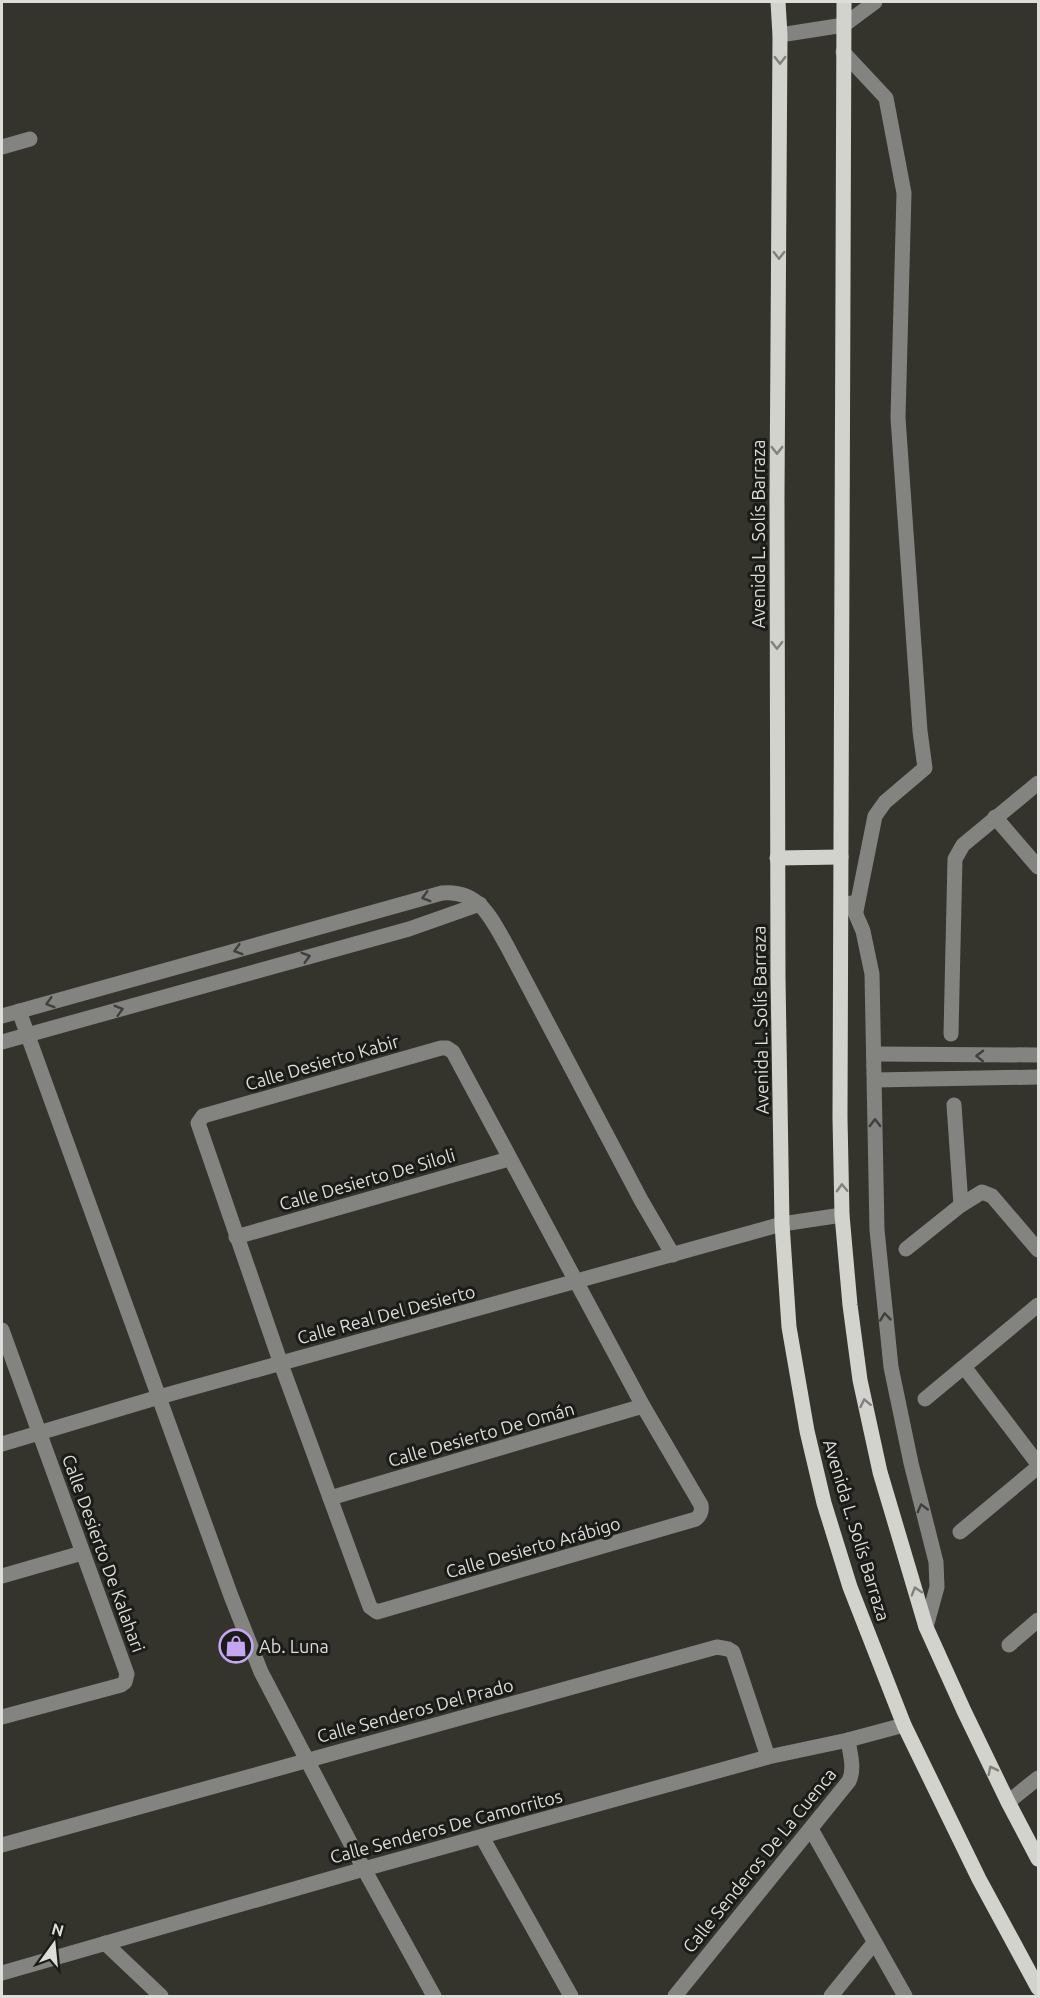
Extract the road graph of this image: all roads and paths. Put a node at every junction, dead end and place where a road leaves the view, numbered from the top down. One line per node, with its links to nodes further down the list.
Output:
1 (778, 2): 5 (main road, Avenida L. Solís Barraza)
2 (844, 2): 4 (main road)
3 (875, 2): 4 (street)
4 (844, 25): 5 (street); 6 (main road)
5 (780, 35): 12 (main road, Avenida L. Solís Barraza, one-way to 12)
6 (843, 52): 11 (main road); 16 (street)
7 (30, 139): 8 (street)
8 (2, 147)
9 (1038, 783): 10 (street)
10 (995, 817): 13 (street); 19 (street)
11 (841, 857): 12 (main road); 14 (main road)
12 (777, 858): 30 (main road, Avenida L. Solís Barraza)
13 (1038, 867)
14 (841, 884): 16 (street); 29 (main road, one-way to 14)
15 (480, 904): 17 (street, one-way to 17); 20 (street, one-way to 15); 34 (street)
16 (856, 911): 22 (street)
17 (19, 1011): 18 (street); 20 (street)
18 (2, 1016)
19 (951, 1034)
20 (26, 1035): 21 (street); 40 (street)
21 (2, 1042)
22 (874, 1054): 23 (street, one-way to 22); 25 (street)
23 (1038, 1055)
24 (1038, 1077): 25 (street)
25 (875, 1080): 51 (street, one-way to 25)
26 (954, 1105): 28 (street)
27 (509, 1159): 31 (street, Calle Desierto De Siloli); 31 (street, Calle Desierto Kabir); 35 (street, Calle Desierto Kabir)
28 (961, 1205): 32 (street); 33 (street)
29 (842, 1215): 30 (street, Calle Real Del Desierto); 51 (main road, one-way to 29)
30 (782, 1224): 34 (street, Calle Real Del Desierto); 54 (main road, Avenida L. Solís Barraza)
31 (236, 1237): 38 (street, Calle Desierto Kabir)
32 (906, 1249)
33 (1038, 1250)
34 (673, 1255): 35 (street, Calle Real Del Desierto)
35 (576, 1282): 38 (street, Calle Real Del Desierto); 42 (street, Calle Desierto Arábigo)
36 (1038, 1305): 39 (street)
37 (2, 1330): 43 (street, Calle Desierto De Kalahari)
38 (281, 1364): 40 (street, Calle Real Del Desierto); 46 (street, Calle Desierto Arábigo)
39 (965, 1368): 41 (street); 45 (street)
40 (159, 1397): 43 (street, Calle Real Del Desierto); 57 (street)
41 (925, 1400)
42 (643, 1406): 46 (street, Calle Desierto De Omán); 46 (street, Calle Desierto Arábigo)
43 (40, 1434): 44 (street, Calle Real Del Desierto); 48 (street, Calle Desierto De Kalahari)
44 (2, 1444)
45 (1038, 1465): 47 (street)
46 (330, 1498)
47 (960, 1532)
48 (82, 1552): 49 (street); 53 (street, Calle Desierto De Kalahari)
49 (2, 1576)
50 (1038, 1620): 52 (street)
51 (926, 1627): 59 (main road, one-way to 51)
52 (1008, 1645)
53 (2, 1717)
54 (904, 1725): 55 (street, Calle Senderos De Camorritos); 68 (main road, Avenida L. Solís Barraza)
55 (848, 1740): 56 (street, Calle Senderos De Camorritos); 60 (street, Calle Senderos De La Cuenca)
56 (768, 1756): 57 (street, Calle Senderos Del Prado); 61 (street, Calle Senderos De Camorritos)
57 (308, 1760): 62 (street, Calle Senderos Del Prado); 64 (street)
58 (1038, 1778): 59 (street)
59 (1008, 1802): 63 (main road)
60 (811, 1829): 66 (street); 72 (street, Calle Senderos De La Cuenca)
61 (482, 1837): 64 (street, Calle Senderos De Camorritos); 71 (street)
62 (2, 1845)
63 (1038, 1859)
64 (364, 1869): 65 (street, Calle Senderos De Camorritos); 70 (street)
65 (105, 1943): 67 (street, Calle Senderos De Camorritos); 69 (street)
66 (874, 1943): 73 (street); 74 (street)
67 (2, 1973)
68 (1038, 1988)
69 (161, 1996)
70 (434, 1996)
71 (571, 1996)
72 (675, 1996)
73 (831, 1996)
74 (905, 1996)

